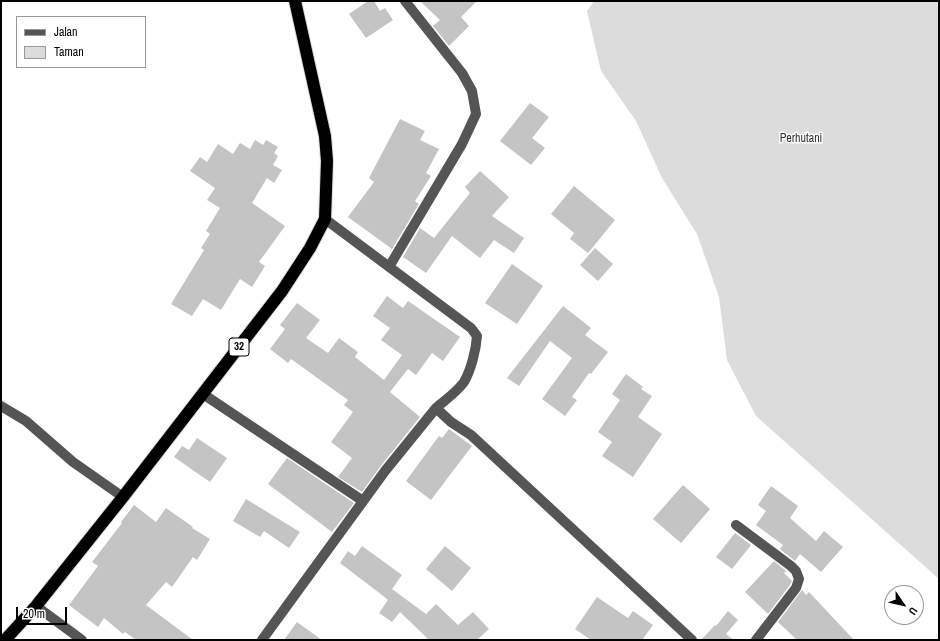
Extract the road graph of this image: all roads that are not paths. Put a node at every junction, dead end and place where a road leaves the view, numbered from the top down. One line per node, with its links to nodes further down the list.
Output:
1 (295, 1): 3 (highway, 32)
2 (405, 1): 4 (street)
3 (325, 219): 4 (street); 5 (highway, 32)
4 (389, 267): 7 (street)
5 (203, 394): 8 (highway, 32); 9 (street)
6 (1, 406): 8 (street)
7 (436, 408): 9 (street); 15 (street)
8 (123, 497): 11 (highway, 32)
9 (363, 501): 14 (street)
10 (736, 526): 16 (street)
11 (36, 606): 12 (highway, 32); 13 (street)
12 (5, 640)
13 (82, 640)
14 (262, 640)
15 (692, 640)
16 (756, 640)

